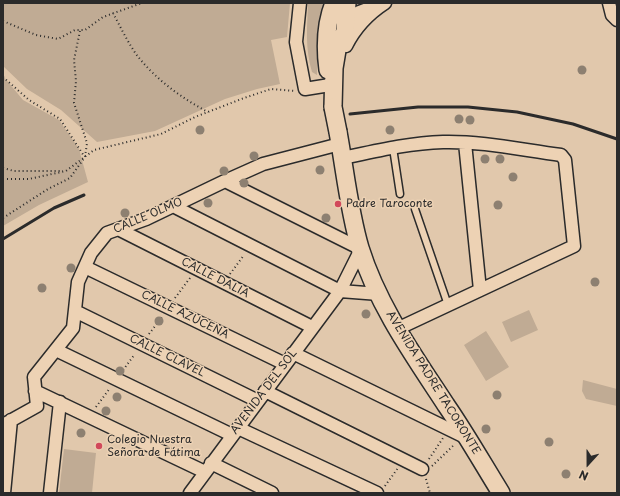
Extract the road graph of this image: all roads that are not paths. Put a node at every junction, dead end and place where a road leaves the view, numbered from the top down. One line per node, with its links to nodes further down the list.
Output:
1 (300, 3): 7 (street)
2 (338, 3): 6 (main road, AVENIDA PADRE TACORONTE); 7 (main road, AVENIDA PADRE TACORONTE)
3 (609, 3): 5 (street)
4 (376, 6): 6 (street); 7 (street)
5 (617, 20)
6 (343, 29): 7 (main road, AVENIDA PADRE TACORONTE)
7 (330, 82): 9 (main road, AVENIDA PADRE TACORONTE, bridge)
8 (465, 143): 10 (street, CALLE OLMO); 18 (street); 18 (street, CALLE OLMO)
9 (340, 144): 10 (street, CALLE OLMO); 11 (street, CALLE OLMO); 16 (main road, AVENIDA PADRE TACORONTE)
10 (393, 148): 12 (lane)
11 (225, 180): 13 (street, CALLE OLMO); 16 (street)
12 (400, 194)
13 (173, 206): 15 (street, CALLE OLMO); 19 (street)
14 (415, 209): 21 (lane)
15 (118, 229): 17 (street, CALLE OLMO); 23 (street, CALLE DALIA)
16 (361, 249): 19 (street, AVENIDA DEL SOL); 20 (main road, AVENIDA PADRE TACORONTE)
17 (85, 267): 22 (street, CALLE OLMO); 27 (street, CALLE AZUCENA)
18 (480, 290): 21 (street)
19 (340, 291): 20 (street); 23 (street, AVENIDA DEL SOL)
20 (379, 294): 24 (main road, AVENIDA PADRE TACORONTE)
21 (448, 305): 24 (street)
22 (75, 311): 25 (street, CALLE OLMO); 29 (street, CALLE CLAVEL)
23 (312, 327): 26 (street, AVENIDA DEL SOL)
24 (397, 329): 33 (main road, AVENIDA PADRE TACORONTE)
25 (56, 350): 28 (street, CALLE OLMO); 32 (street)
26 (293, 354): 27 (street, AVENIDA DEL SOL); 33 (street)
27 (285, 364): 29 (street, AVENIDA DEL SOL)
28 (35, 391): 30 (street); 31 (street, CALLE OLMO)
29 (261, 396): 32 (street, AVENIDA DEL SOL); 35 (street, CALLE CLAVEL)
30 (60, 402): 34 (street); 37 (street)
31 (7, 422): 36 (street)
32 (235, 432): 34 (street, AVENIDA DEL SOL); 40 (street)
33 (467, 438): 41 (main road, AVENIDA PADRE TACORONTE)
34 (208, 468): 38 (street, AVENIDA DEL SOL); 39 (street)
35 (425, 470)
36 (4, 493)
37 (50, 493)
38 (190, 493)
39 (272, 493)
40 (377, 493)
41 (502, 493)

